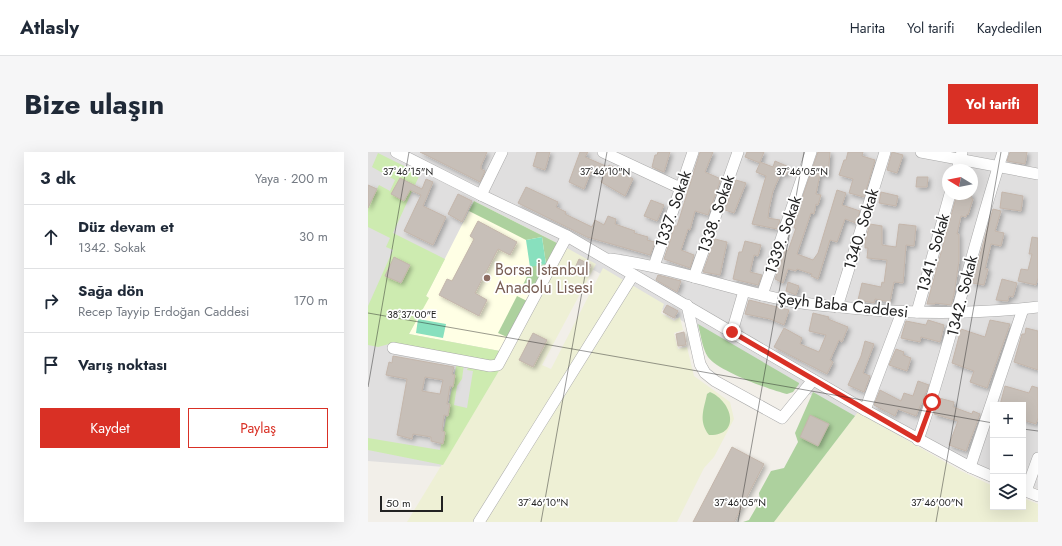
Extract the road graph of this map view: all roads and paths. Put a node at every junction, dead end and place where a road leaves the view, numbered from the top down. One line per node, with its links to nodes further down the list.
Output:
1 (396, 152): 14 (street)
2 (502, 152): 14 (street)
3 (603, 152): 13 (street)
4 (693, 152): 13 (street, 1337. Sokak)
5 (738, 152): 20 (street, 1338. Sokak)
6 (811, 152): 22 (street, 1339. Sokak)
7 (885, 152): 25 (street, 1340. Sokak)
8 (921, 152): 10 (street)
9 (1003, 152): 11 (street, 1342. Sokak)
10 (959, 161): 11 (street)
11 (998, 168): 12 (street); 29 (street, 1342. Sokak)
12 (1038, 174)
13 (680, 188): 18 (street, 1337. Sokak)
14 (481, 195): 16 (street)
15 (948, 200): 28 (street, 1341. Sokak)
16 (567, 236): 17 (street); 31 (street)
17 (604, 258): 18 (street, Şeyh Baba Caddesi); 19 (street)
18 (654, 266): 20 (street, Şeyh Baba Caddesi)
19 (633, 275): 23 (street); 41 (street)
20 (694, 277): 21 (street, Şeyh Baba Caddesi)
21 (744, 291): 22 (street, Şeyh Baba Caddesi); 30 (street)
22 (762, 295): 25 (street, Şeyh Baba Caddesi)
23 (687, 305): 30 (street); 32 (street)
24 (1037, 305): 26 (street, Şeyh Baba Caddesi)
25 (836, 307): 27 (street, Şeyh Baba Caddesi)
26 (1023, 309): 29 (street, Şeyh Baba Caddesi); 36 (street)
27 (902, 312): 28 (street, Şeyh Baba Caddesi); 33 (street)
28 (917, 312): 29 (street, Şeyh Baba Caddesi)
29 (958, 312): 34 (street, 1342. Sokak)
30 (732, 332): 32 (street)
31 (393, 348)
32 (813, 380): 33 (street)
33 (865, 410): 34 (street)
34 (918, 440): 36 (street)
35 (1038, 458): 38 (street)
36 (970, 467): 37 (street)
37 (990, 476)
38 (1026, 486)
39 (1026, 492): 40 (street)
40 (1038, 496)
41 (479, 522)

